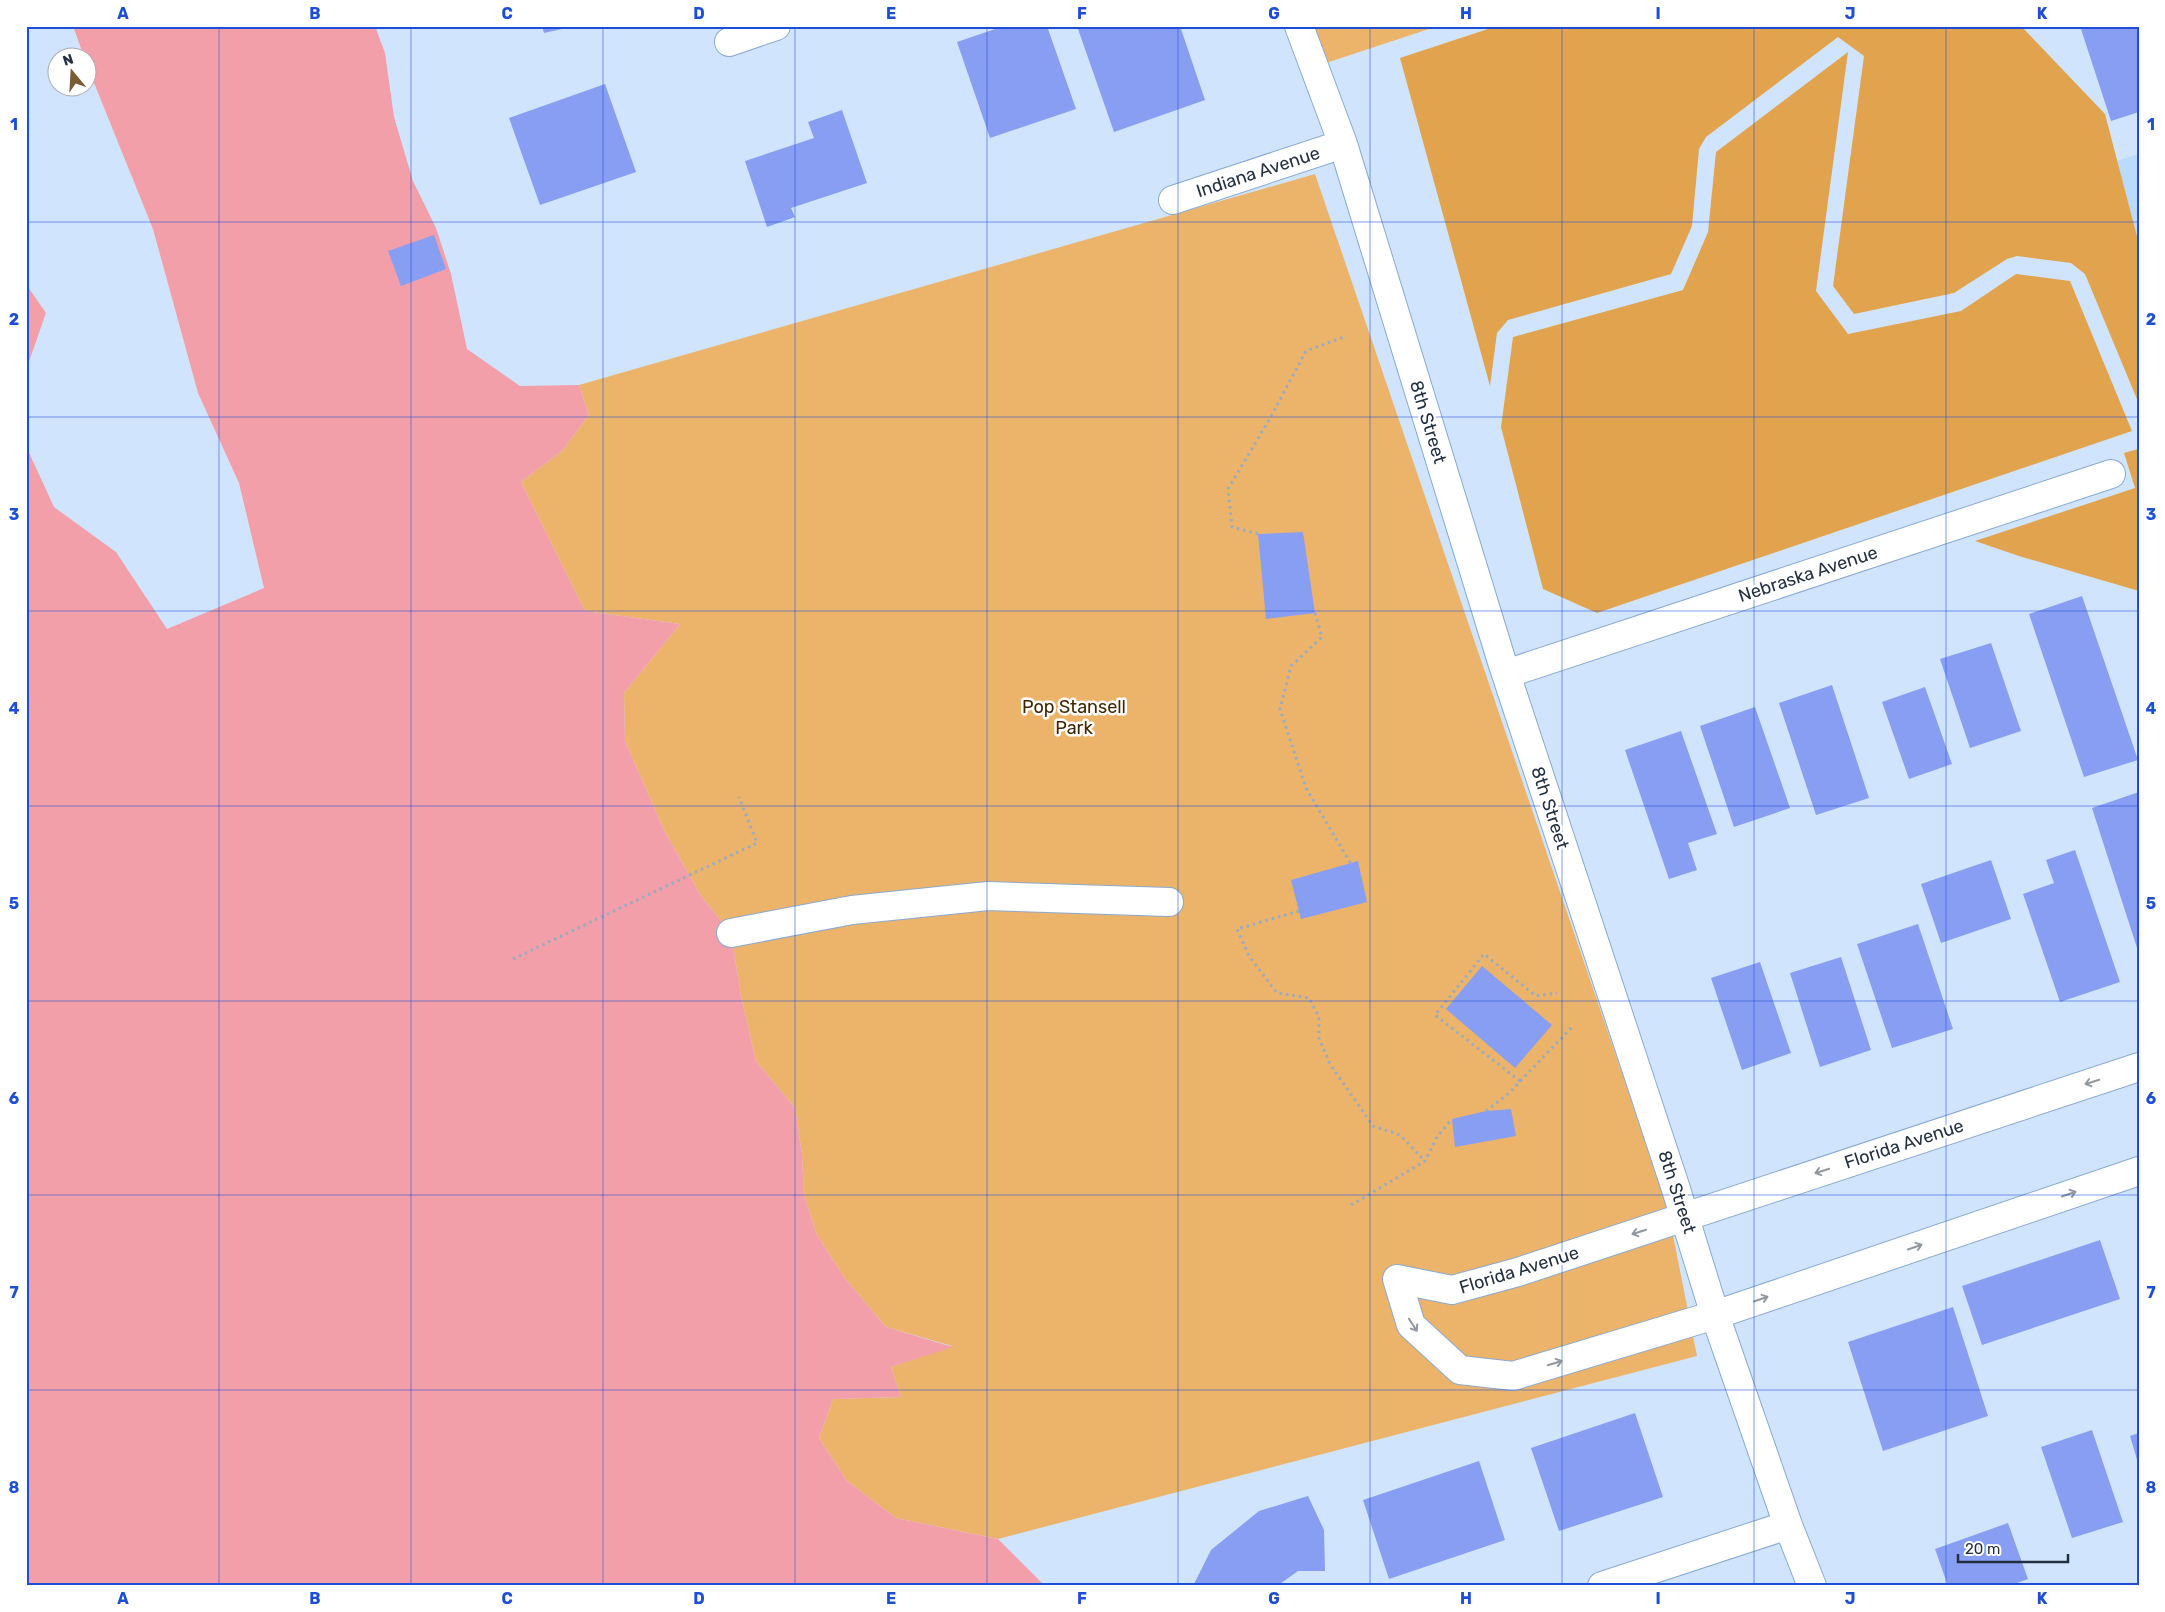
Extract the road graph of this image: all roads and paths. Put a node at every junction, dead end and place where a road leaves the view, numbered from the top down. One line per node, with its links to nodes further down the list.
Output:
1 (776, 26): 3 (street)
2 (1299, 26): 4 (street, 8th Street)
3 (729, 42)
4 (1343, 144): 5 (street, Indiana Avenue); 10 (street, 8th Street)
5 (1173, 200)
6 (1344, 337): 8 (path)
7 (2111, 474): 10 (street, Nebraska Avenue)
8 (1258, 534)
9 (1315, 613): 12 (path)
10 (1506, 674): 26 (street, 8th Street)
11 (739, 797): 16 (path)
12 (1351, 864)
13 (1169, 902): 15 (street)
14 (1299, 911): 23 (path)
15 (731, 933)
16 (513, 959)
17 (1556, 993): 20 (path)
18 (1573, 1026): 20 (path)
19 (2139, 1067): 26 (street, Florida Avenue, one-way to 26)
20 (1520, 1081): 21 (path)
21 (1486, 1111)
22 (1452, 1120): 23 (path)
23 (1425, 1161): 25 (path)
24 (2139, 1171): 27 (street, Florida Avenue, one-way to 24)
25 (1352, 1205)
26 (1685, 1216): 27 (street, 8th Street); 27 (street, Florida Avenue, one-way to 27)
27 (1715, 1315): 28 (street, 8th Street)
28 (1788, 1525): 29 (street); 30 (street, 8th Street)
29 (1602, 1586)
30 (1812, 1586)

